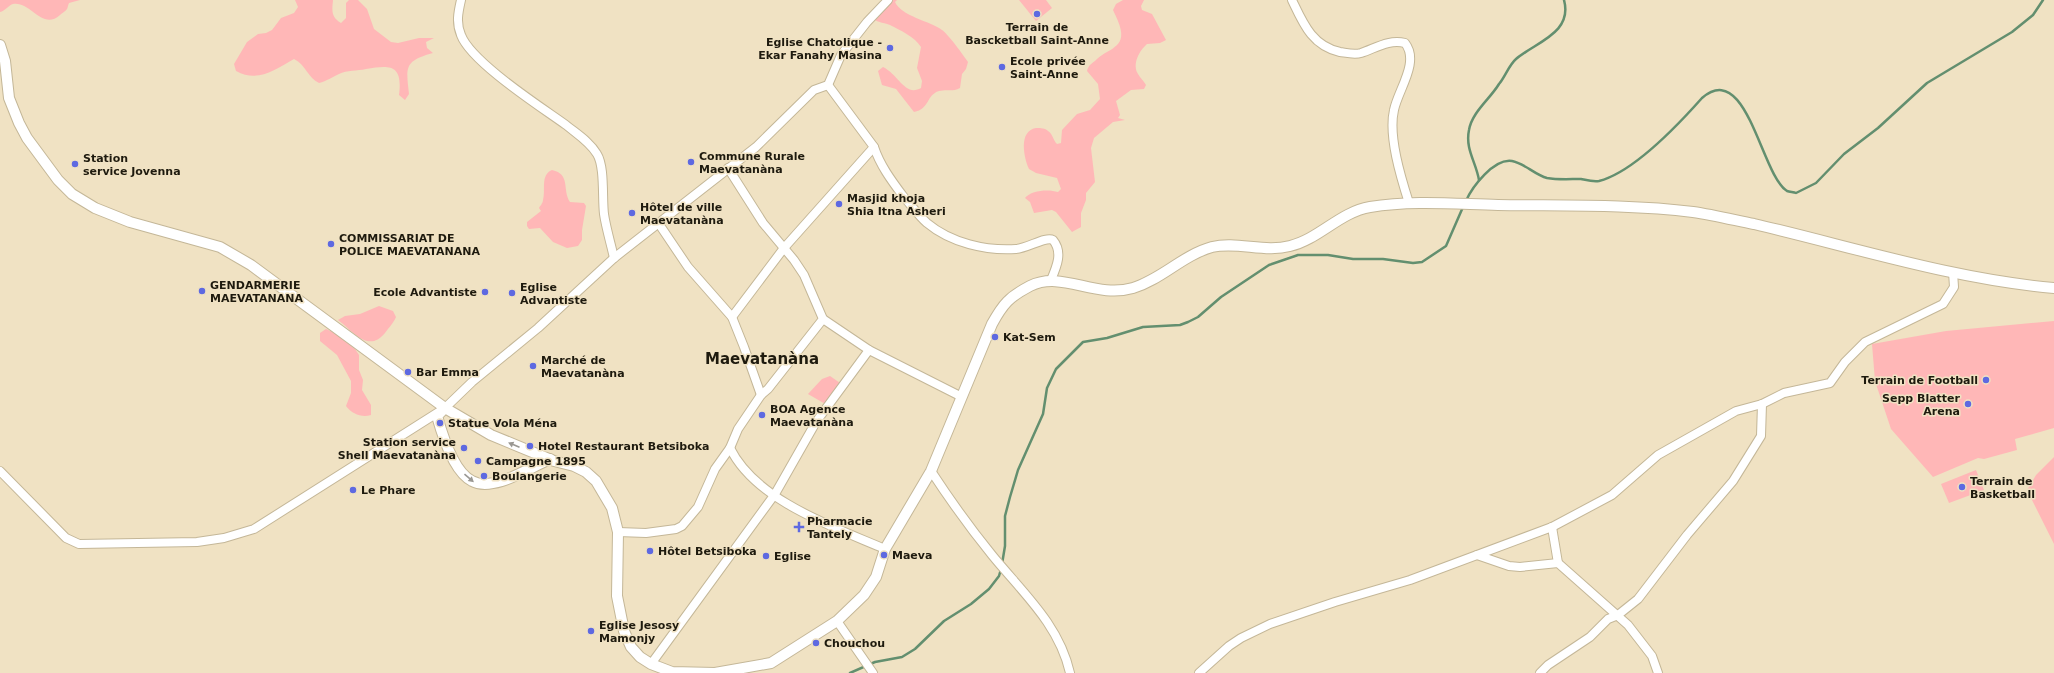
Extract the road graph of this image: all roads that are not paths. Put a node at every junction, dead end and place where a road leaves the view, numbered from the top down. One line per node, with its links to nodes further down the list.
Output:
1 (461, 0): 11 (street)
2 (888, 0): 5 (street)
3 (1292, 0): 8 (street)
4 (0, 45): 21 (main road)
5 (828, 85): 6 (street); 7 (street)
6 (874, 147): 10 (street); 13 (street)
7 (728, 168): 9 (street); 10 (street)
8 (1409, 203): 12 (main road); 13 (main road)
9 (659, 224): 11 (street); 15 (street)
10 (784, 248): 15 (street); 16 (street)
11 (614, 258): 21 (street)
12 (1954, 272): 14 (main road); 20 (street)
13 (1051, 280): 19 (main road)
14 (2054, 288)
15 (732, 317): 18 (street)
16 (823, 319): 17 (street); 18 (street)
17 (870, 350): 19 (street); 26 (street)
18 (761, 395): 22 (street)
19 (962, 397): 25 (main road)
20 (1762, 404): 27 (street); 32 (street)
21 (445, 408): 23 (main road, one-way to 21); 23 (main road, one-way to 23); 24 (street)
22 (730, 448): 26 (street); 28 (street)
23 (550, 459): 28 (main road)
24 (0, 471)
25 (931, 471): 29 (main road); 36 (street)
26 (775, 494): 29 (street); 34 (street)
27 (1552, 526): 30 (street); 31 (street)
28 (618, 532): 34 (main road)
29 (885, 549): 33 (main road)
30 (1477, 555): 31 (street); 37 (street)
31 (1558, 563): 32 (street)
32 (1618, 615): 38 (street); 39 (street)
33 (837, 621): 34 (main road); 35 (street)
34 (651, 664)
35 (873, 673)
36 (1070, 673)
37 (1199, 673)
38 (1540, 673)
39 (1658, 673)

